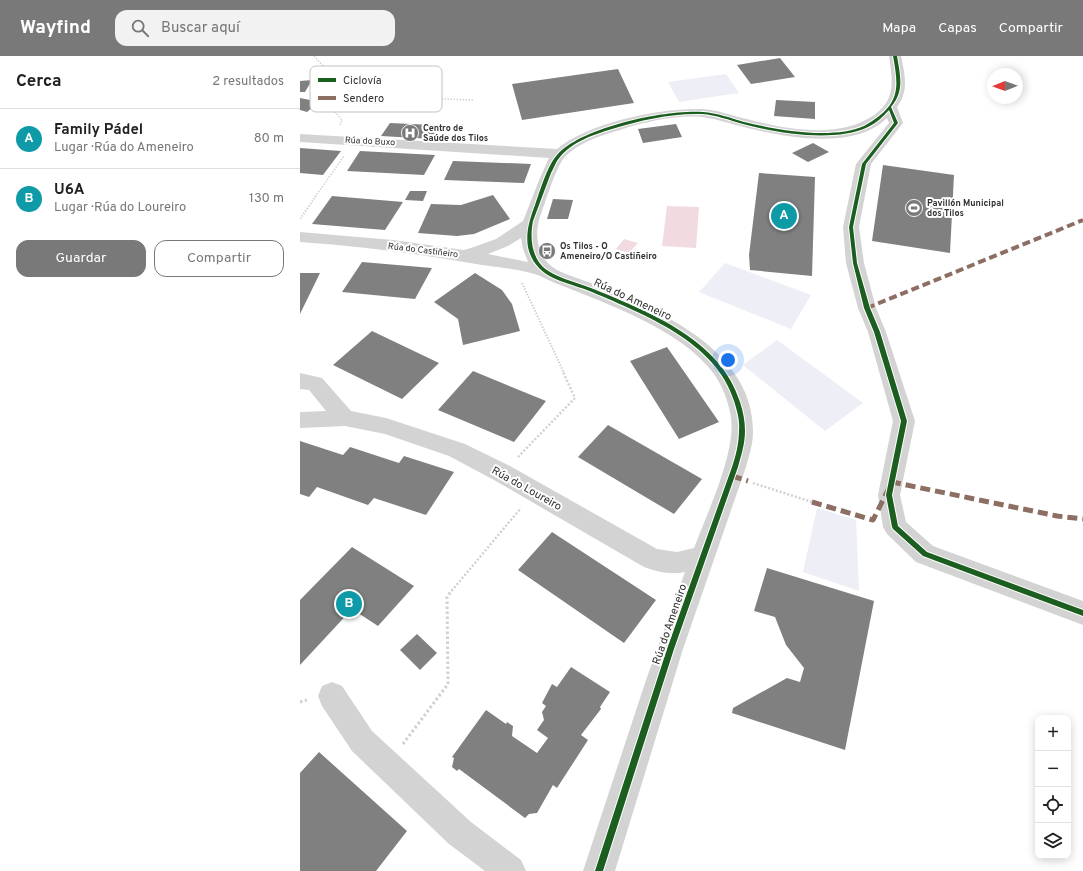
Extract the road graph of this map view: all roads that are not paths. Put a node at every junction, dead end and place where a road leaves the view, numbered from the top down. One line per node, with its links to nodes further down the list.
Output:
1 (895, 56): 2 (street, Rúa do Ameneiro)
2 (890, 108): 4 (street, Rúa do Ameneiro); 13 (street)
3 (300, 138): 4 (street, Rúa do Buxo)
4 (560, 154): 5 (street, Rúa do Ameneiro)
5 (530, 224): 7 (street); 8 (street, Rúa do Ameneiro)
6 (300, 237): 7 (street, Rúa do Castiñeiro)
7 (465, 255): 8 (street, Rúa do Castiñeiro)
8 (546, 271): 12 (street, Rúa do Ameneiro)
9 (300, 381): 10 (street)
10 (345, 418): 11 (street, Rúa do Loureiro); 12 (street, Rúa do Loureiro)
11 (300, 420)
12 (704, 556): 16 (street, Rúa do Ameneiro)
13 (1083, 613)
14 (332, 696): 15 (street)
15 (510, 871)
16 (599, 871)

